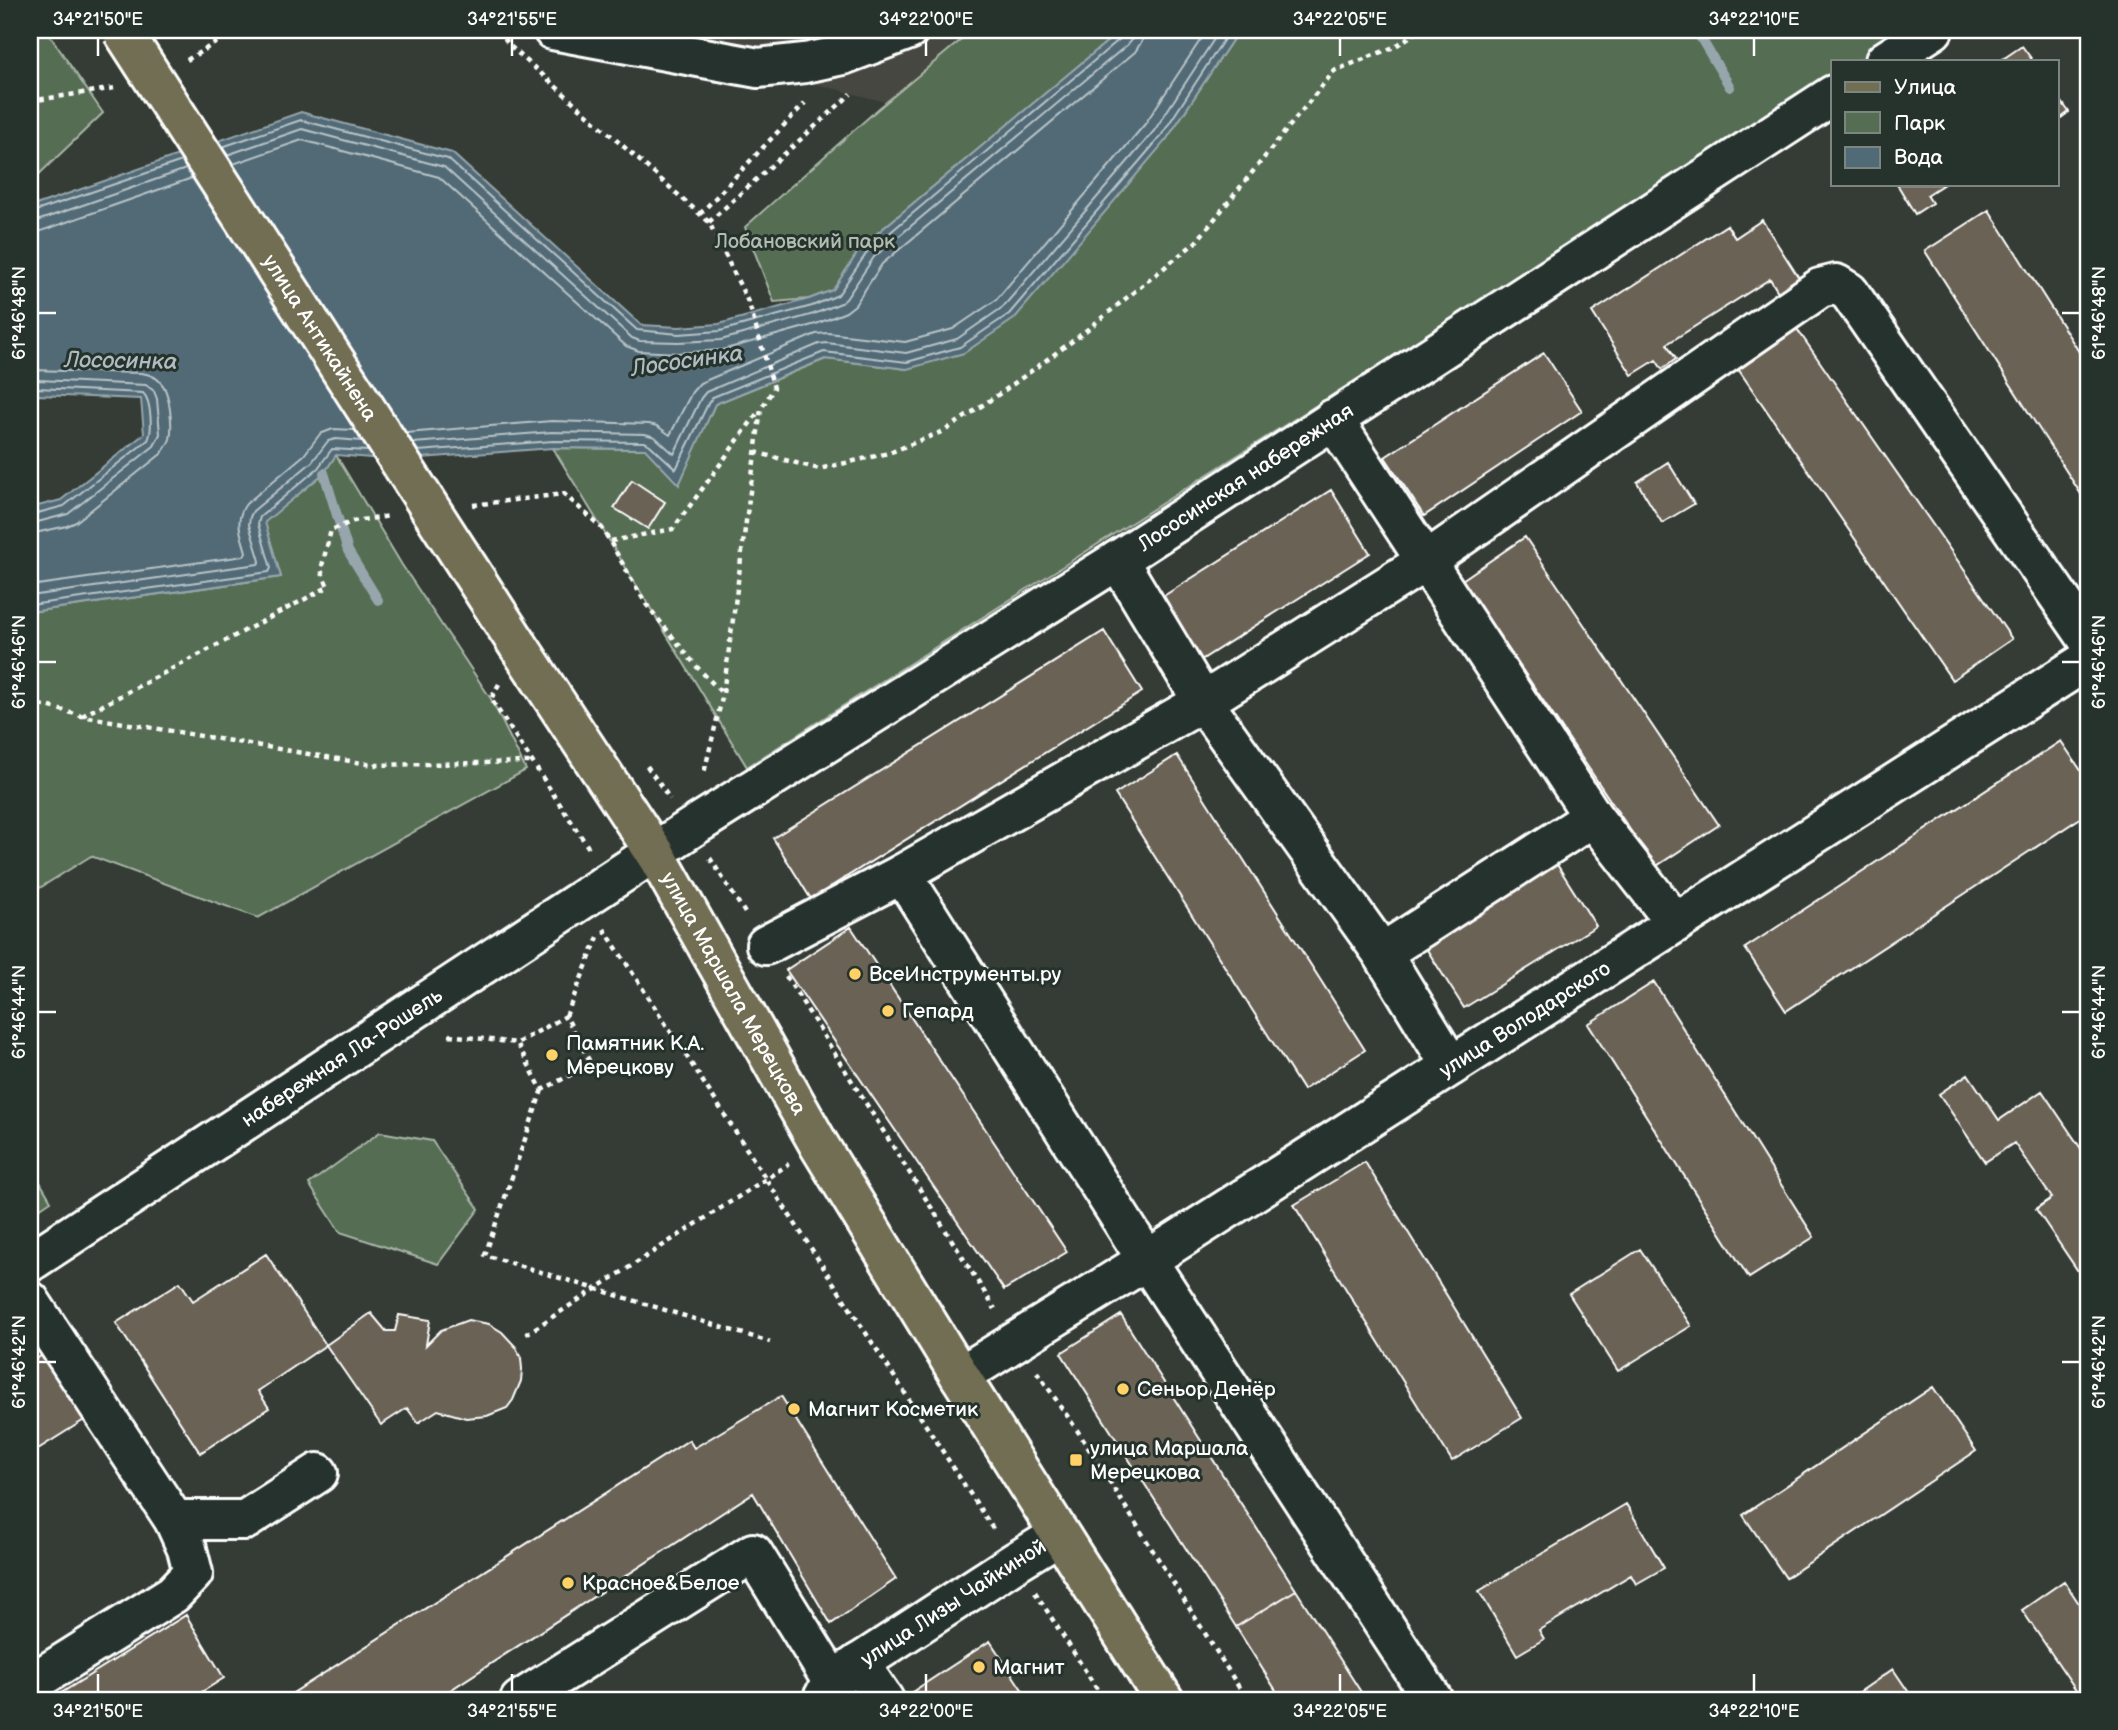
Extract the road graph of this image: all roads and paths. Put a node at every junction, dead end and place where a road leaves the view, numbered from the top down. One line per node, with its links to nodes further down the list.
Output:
1 (122, 30): 22 (main road, улица Антикайнена, bridge)
2 (499, 30): 11 (path)
3 (553, 30): 7 (street)
4 (909, 30): 7 (street)
5 (1420, 30): 15 (path)
6 (1933, 30): 8 (street)
7 (823, 51): 11 (path)
8 (1887, 60)
9 (852, 93): 12 (path)
10 (1831, 96): 14 (street, Лососинская набережная)
11 (700, 214): 12 (path)
12 (709, 222): 13 (path)
13 (761, 409): 15 (path); 18 (path)
14 (1333, 419): 19 (street, Лососинская набережная); 20 (street)
15 (755, 452): 24 (path)
16 (472, 505): 18 (path)
17 (394, 516): 27 (path)
18 (611, 541): 24 (path)
19 (1118, 560): 25 (street); 29 (street, Лососинская набережная)
20 (1426, 561): 21 (street); 25 (street); 28 (street)
21 (2088, 639)
22 (518, 645): 30 (main road, улица Маршала Мерецкова)
23 (2088, 660): 33 (street, улица Володарского)
24 (723, 694): 29 (path)
25 (1203, 702): 31 (street); 35 (street)
26 (30, 705): 27 (path)
27 (82, 716): 32 (path)
28 (1593, 817): 33 (street); 35 (street)
29 (691, 828): 30 (street, Лососинская набережная); 34 (path)
30 (655, 853): 32 (street, набережная Ла-Рошель); 41 (main road, улица Маршала Мерецкова)
31 (902, 874): 34 (street); 43 (street)
32 (610, 881): 44 (street, набережная Ла-Рошель)
33 (1674, 923): 39 (street, улица Володарского)
34 (766, 945): 49 (path)
35 (1382, 953): 39 (street)
36 (566, 1016): 38 (path); 40 (path); 42 (path)
37 (445, 1034): 38 (path)
38 (516, 1043): 40 (path)
39 (1451, 1066): 43 (street, улица Володарского)
40 (541, 1090): 45 (path)
41 (819, 1145): 42 (path); 50 (main road, улица Маршала Мерецкова)
42 (765, 1180): 45 (path); 54 (path)
43 (1147, 1260): 49 (street, улица Володарского); 62 (street)
44 (30, 1262)
45 (596, 1289): 47 (path); 48 (path)
46 (30, 1301): 52 (street)
47 (526, 1334)
48 (770, 1342)
49 (1016, 1342): 50 (street, улица Володарского); 61 (path)
50 (960, 1376): 53 (main road, улица Маршала Мерецкова)
51 (318, 1473): 52 (street)
52 (174, 1520): 56 (street)
53 (1059, 1535): 54 (street, улица Лизы Чайкиной); 60 (main road, улица Маршала Мерецкова)
54 (1015, 1562): 55 (street, улица Лизы Чайкиной); 59 (path)
55 (838, 1681): 57 (street); 58 (street)
56 (30, 1684)
57 (520, 1700)
58 (884, 1700)
59 (1104, 1700)
60 (1164, 1700)
61 (1247, 1700)
62 (1433, 1700)

